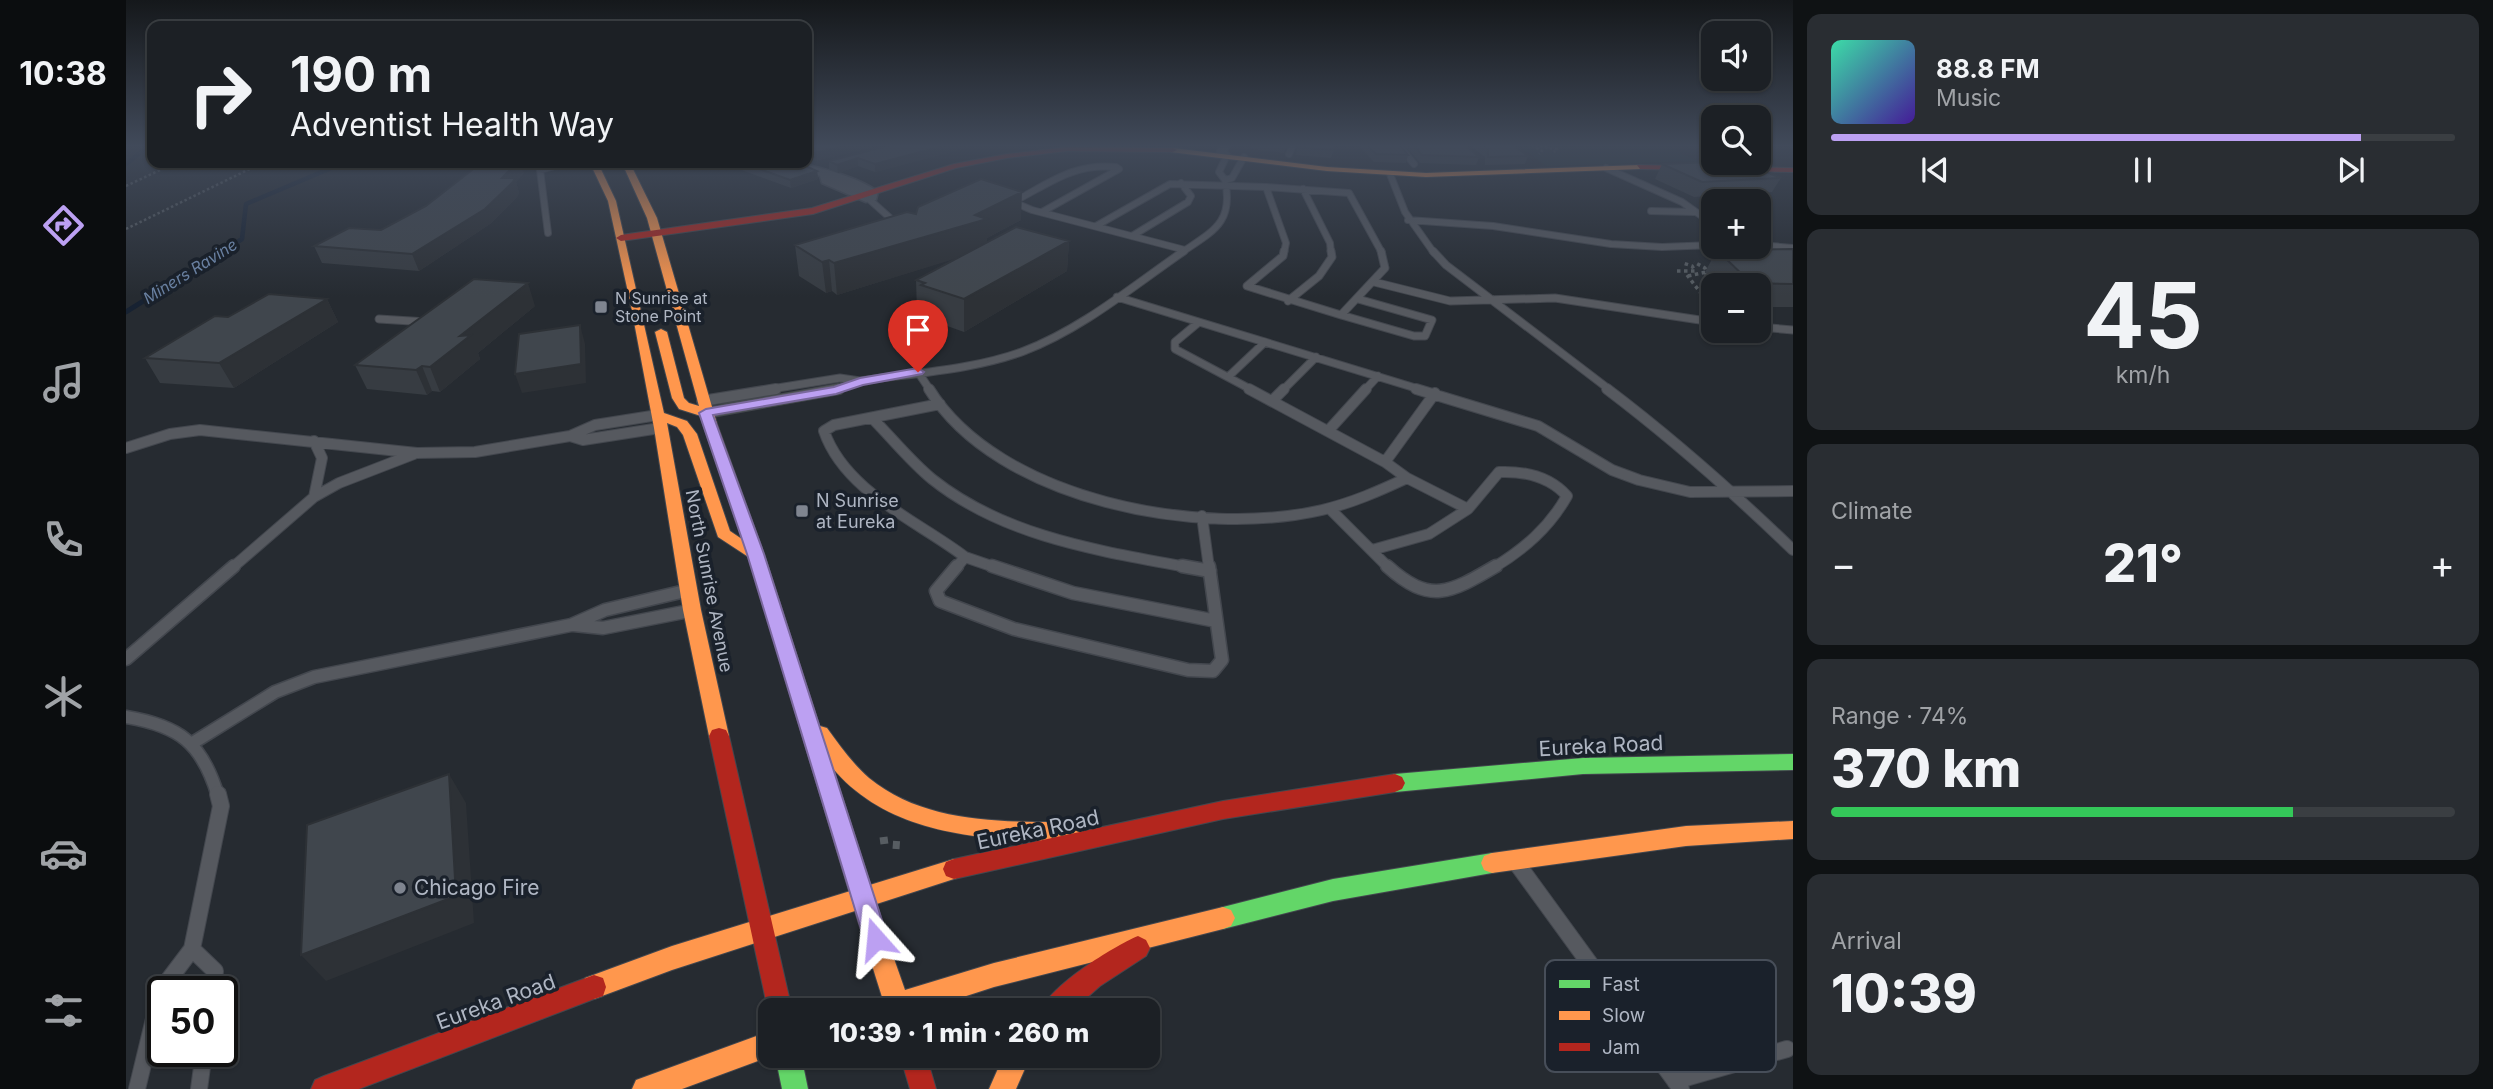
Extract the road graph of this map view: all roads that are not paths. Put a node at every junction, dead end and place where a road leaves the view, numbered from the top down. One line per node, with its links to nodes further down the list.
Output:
1 (543, 196): 23 (lane)
2 (610, 196): 24 (main road, North Sunrise Avenue)
3 (644, 196): 21 (main road)
4 (867, 196): 21 (main road); 22 (lane)
5 (1025, 196): 16 (lane)
6 (1071, 196): 16 (lane)
7 (1149, 196): 20 (lane)
8 (1191, 196): 25 (lane)
9 (1228, 196): 29 (lane)
10 (1269, 196): 33 (lane)
11 (1306, 196): 33 (lane)
12 (1351, 196): 30 (lane)
13 (1399, 196): 19 (lane)
14 (1657, 196): 17 (lane)
15 (1651, 211): 17 (lane)
16 (1042, 212): 20 (lane)
17 (1694, 212): 18 (lane)
18 (1701, 216)
19 (1408, 220): 26 (lane); 34 (lane)
20 (1096, 226): 25 (lane)
21 (654, 229): 24 (main road); 51 (main road)
22 (905, 232)
23 (548, 233)
24 (620, 233): 35 (main road, North Sunrise Avenue)
25 (1132, 236): 29 (lane)
26 (1701, 245)
27 (1771, 246): 28 (lane)
28 (1793, 248)
29 (1185, 250): 31 (lane)
30 (1374, 282): 32 (lane); 34 (lane)
31 (1117, 297): 40 (lane); 45 (lane)
32 (1358, 299): 36 (lane); 36 (lane)
33 (1288, 300): 36 (lane)
34 (1492, 301): 38 (lane); 60 (lane)
35 (636, 306): 51 (main road); 53 (main road, North Sunrise Avenue)
36 (1341, 315)
37 (379, 319): 39 (lane)
38 (1701, 320)
39 (427, 322)
40 (1199, 322): 43 (lane); 47 (lane)
41 (1771, 328): 42 (lane)
42 (1793, 330)
43 (1265, 342): 44 (lane); 47 (lane)
44 (1316, 357): 46 (lane); 49 (lane)
45 (918, 372): 50 (lane); 51 (lane)
46 (1378, 376): 48 (lane); 54 (lane)
47 (1228, 377): 49 (lane)
48 (1435, 393): 58 (lane); 60 (lane)
49 (1272, 401): 54 (lane)
50 (940, 404): 52 (lane); 65 (lane)
51 (704, 407): 68 (main road)
52 (872, 418): 69 (lane); 70 (lane)
53 (659, 421): 57 (lane); 68 (main road); 71 (main road, North Sunrise Avenue)
54 (1328, 432): 58 (lane)
55 (314, 441): 56 (lane); 57 (lane); 62 (lane)
56 (126, 448)
57 (417, 453): 62 (lane)
58 (1385, 462): 59 (lane)
59 (1407, 478): 63 (lane); 64 (lane)
60 (1732, 491): 61 (lane); 67 (lane)
61 (1793, 491)
62 (314, 497): 75 (lane)
63 (1330, 509): 65 (lane); 66 (lane)
64 (1468, 509): 66 (lane); 66 (lane)
65 (1202, 516): 70 (lane)
66 (1372, 550)
67 (1793, 550)
68 (755, 554): 76 (main road)
69 (965, 557): 73 (lane); 73 (lane)
70 (1210, 571): 73 (lane)
71 (688, 590): 72 (main road, North Sunrise Avenue); 74 (lane)
72 (692, 610): 74 (lane); 85 (main road, North Sunrise Avenue)
73 (1216, 621)
74 (571, 625): 78 (lane)
75 (126, 659)
76 (800, 700): 81 (main road); 83 (main road)
77 (126, 717): 78 (lane)
78 (191, 744): 86 (lane)
79 (1793, 762): 81 (main road, Eureka Road)
80 (1793, 830): 82 (main road)
81 (1132, 832): 83 (main road, Eureka Road)
82 (1514, 859): 84 (main road); 87 (lane)
83 (862, 895): 85 (main road, Eureka Road); 90 (main road)
84 (1188, 925): 91 (main road); 92 (main road)
85 (762, 928): 89 (main road, North Sunrise Avenue); 104 (main road, Eureka Road)
86 (192, 949): 88 (lane); 102 (lane)
87 (1587, 960)
88 (214, 976)
89 (777, 998)
90 (890, 998)
91 (924, 998)
92 (1065, 998)
93 (758, 1048): 105 (main road)
94 (1787, 1049): 95 (lane)
95 (1776, 1053)
96 (202, 1067): 103 (lane)
97 (791, 1068): 106 (main road)
98 (917, 1068): 107 (main road)
99 (1012, 1068): 108 (main road)
100 (1717, 1072): 101 (lane)
101 (1678, 1085)
102 (137, 1089)
103 (199, 1089)
104 (324, 1089)
105 (645, 1089)
106 (795, 1089)
107 (923, 1089)
108 (1002, 1089)

